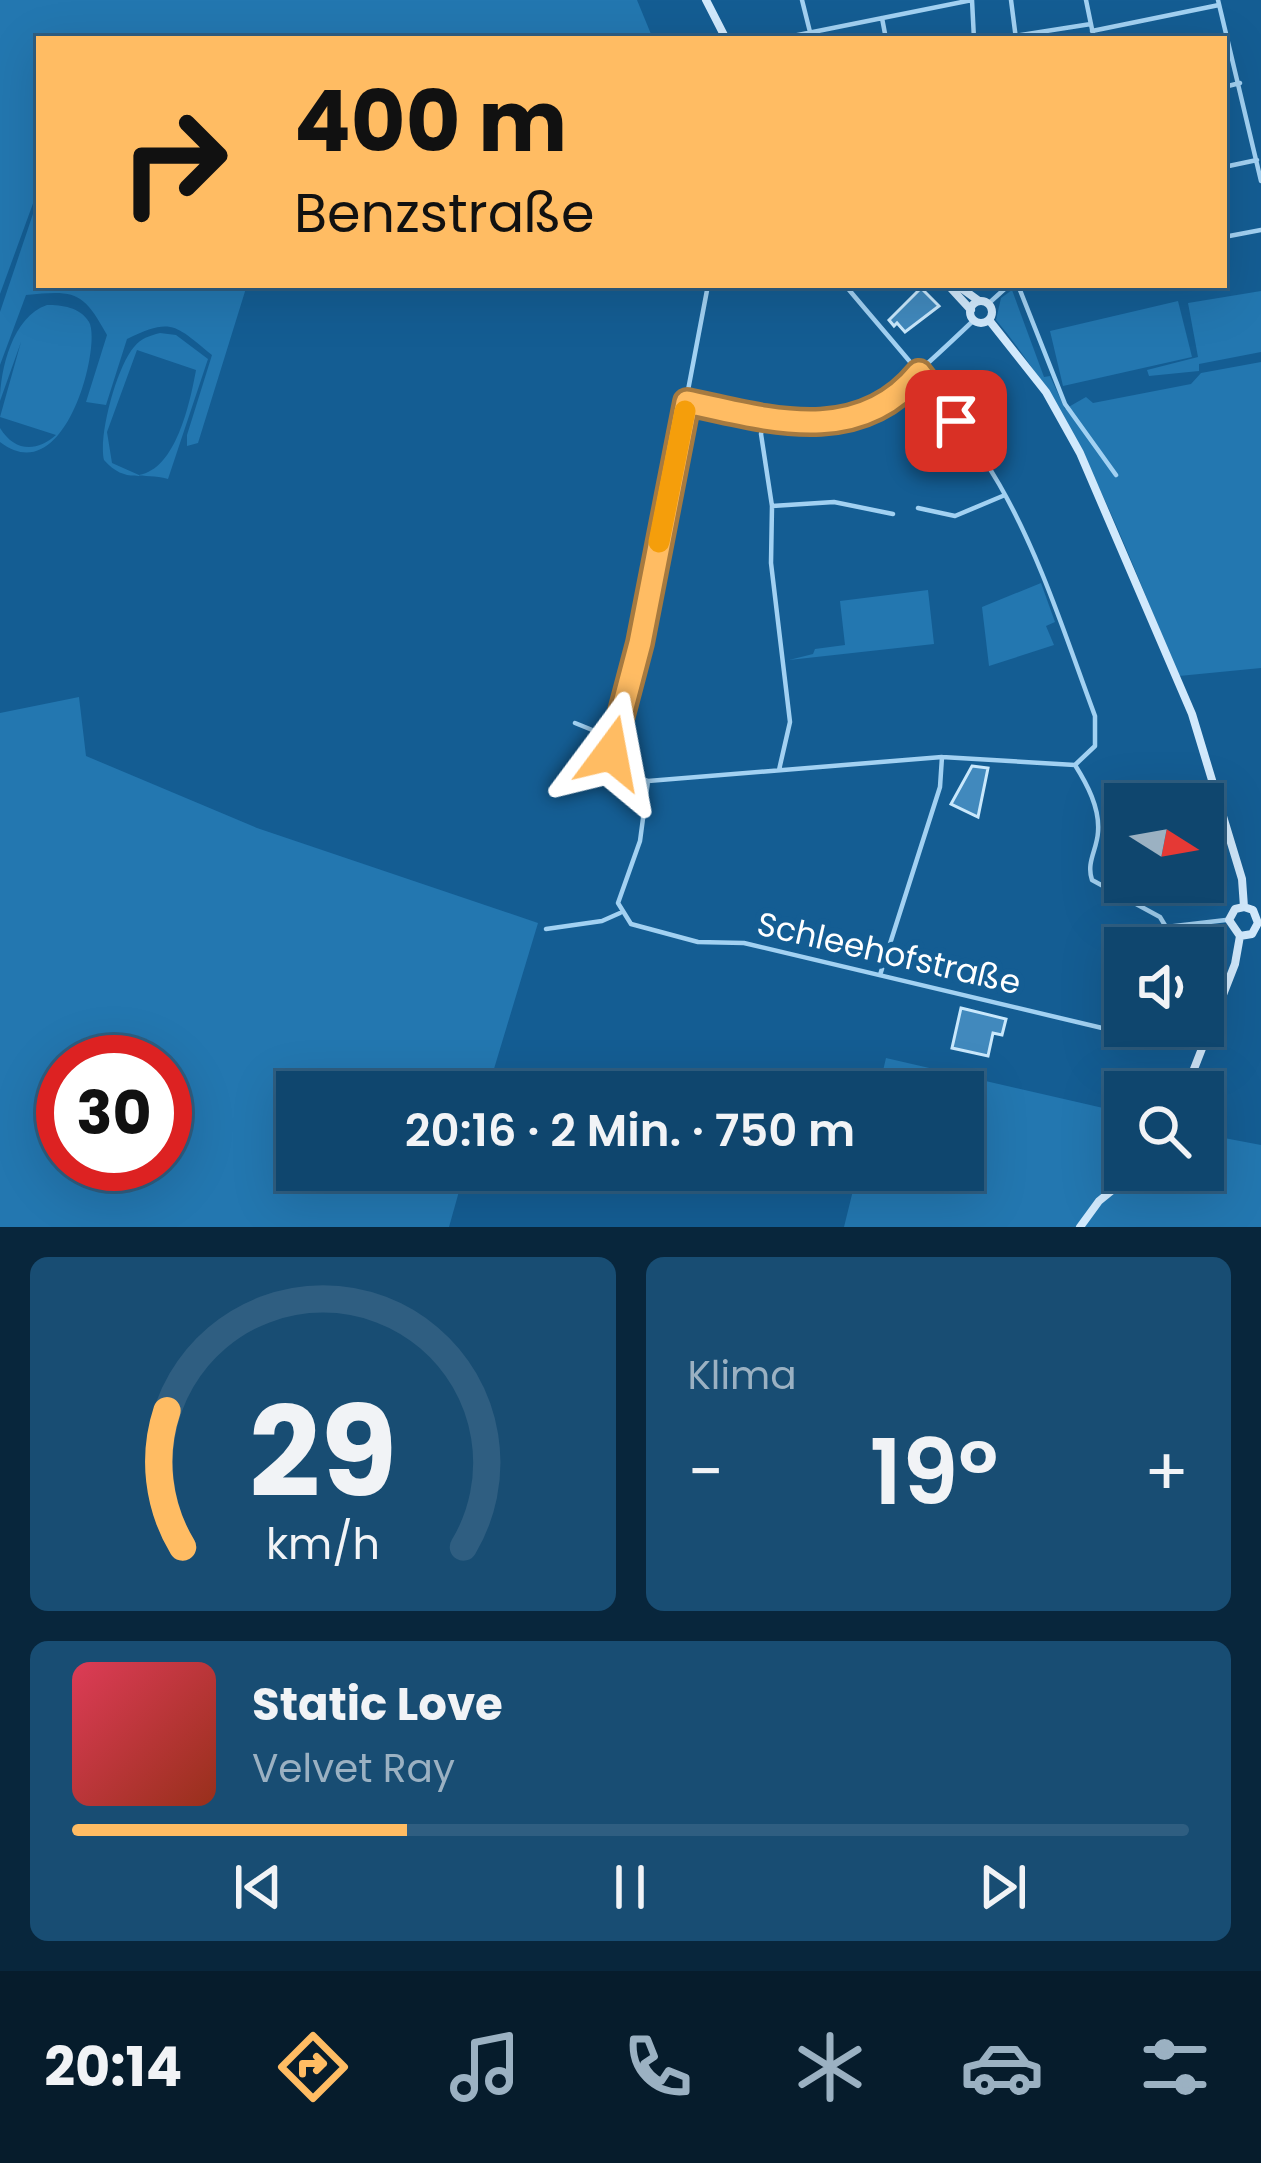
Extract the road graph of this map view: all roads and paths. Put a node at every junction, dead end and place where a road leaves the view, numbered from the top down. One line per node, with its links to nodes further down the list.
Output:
1 (706, 0): 12 (street)
2 (802, 0): 11 (street)
3 (922, 0): 8 (street)
4 (971, 0): 8 (street); 15 (street)
5 (1011, 0): 16 (street)
6 (1086, 0): 10 (street)
7 (1218, 3): 10 (street); 18 (street)
8 (923, 10): 9 (street)
9 (882, 18): 11 (street); 14 (street)
10 (1092, 31): 17 (street)
11 (810, 32): 13 (street)
12 (724, 36)
13 (792, 36)
14 (885, 36)
15 (974, 36)
16 (1015, 36)
17 (1037, 36)
18 (1240, 83): 19 (street); 20 (street)
19 (1227, 86)
20 (1257, 160): 21 (street); 22 (street)
21 (1227, 166)
22 (1261, 182)
23 (1261, 230): 24 (street)
24 (1227, 236)
25 (707, 288): 35 (street)
26 (848, 288): 34 (street)
27 (954, 288): 32 (street)
28 (957, 288): 31 (street)
29 (1005, 288): 31 (street)
30 (1019, 288): 37 (street)
31 (984, 303): 32 (street); 33 (street)
32 (972, 315): 33 (street); 34 (street)
33 (989, 320): 48 (street)
34 (919, 373): 36 (street); 38 (street)
35 (687, 402): 36 (street); 43 (street)
36 (764, 418): 39 (street)
37 (1116, 476)
38 (1005, 495): 40 (street); 45 (street)
39 (772, 506): 41 (street); 46 (street)
40 (918, 508)
41 (893, 514)
42 (574, 723): 43 (street)
43 (611, 738): 47 (street)
44 (942, 757): 45 (street); 46 (street); 55 (street)
45 (1075, 765): 52 (street)
46 (779, 770): 47 (street)
47 (648, 781): 49 (street)
48 (1244, 907): 50 (street); 51 (street)
49 (620, 913): 53 (street); 55 (street, Schleehofstraße)
50 (1228, 920): 52 (street); 54 (street)
51 (1260, 924): 54 (street)
52 (1166, 927)
53 (546, 929)
54 (1240, 936): 57 (street)
55 (880, 975): 56 (street, Schleehofstraße)
56 (1104, 1028)
57 (1193, 1071)
58 (1111, 1191): 59 (street)
59 (1080, 1227)

